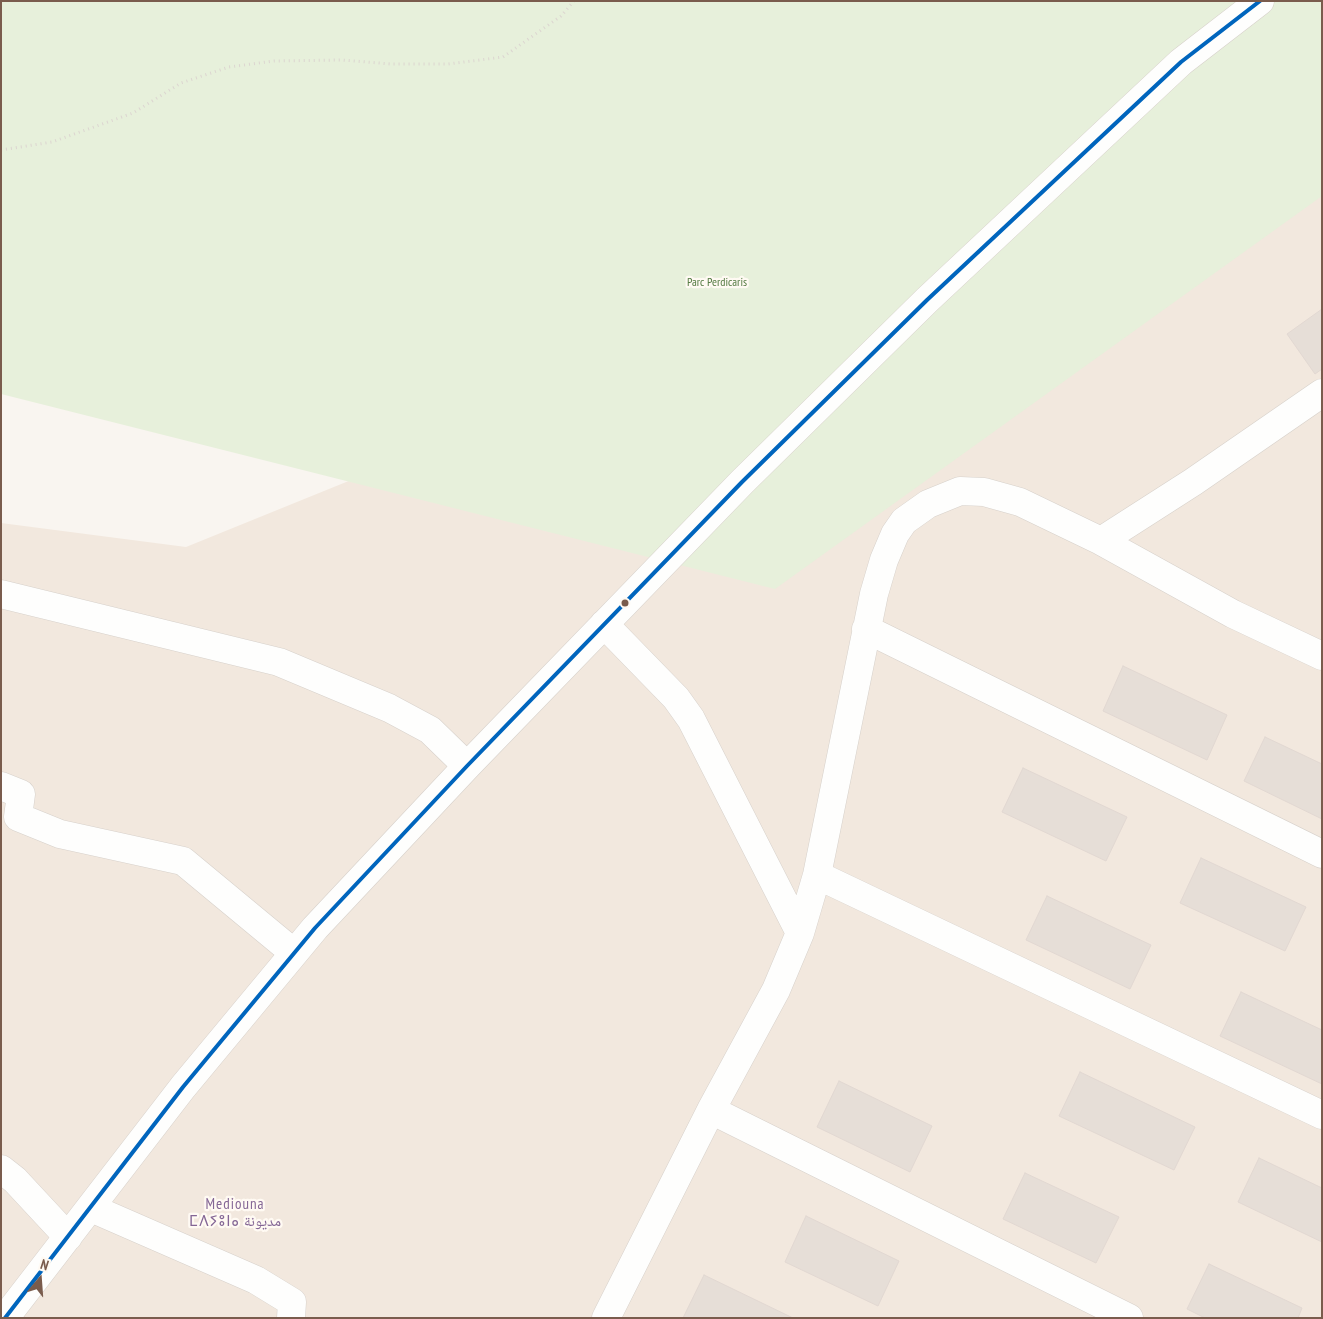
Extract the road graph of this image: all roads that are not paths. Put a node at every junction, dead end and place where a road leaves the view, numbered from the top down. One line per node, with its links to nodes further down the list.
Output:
1 (1260, 1): 5 (street)
2 (1322, 393): 3 (street)
3 (1101, 541): 6 (street); 7 (street)
4 (1, 594): 8 (street)
5 (604, 624): 8 (street); 12 (street)
6 (866, 629): 10 (street); 11 (street)
7 (1322, 656)
8 (467, 766): 13 (street)
9 (1, 786): 13 (street)
10 (1322, 854)
11 (817, 875): 12 (street); 15 (street)
12 (800, 933): 14 (street)
13 (294, 953): 17 (street)
14 (711, 1110): 21 (street); 22 (street)
15 (1322, 1115)
16 (1, 1169): 18 (street)
17 (91, 1208): 18 (street); 20 (street)
18 (68, 1237): 19 (street)
19 (5, 1318)
20 (291, 1318)
21 (606, 1318)
22 (1129, 1318)

